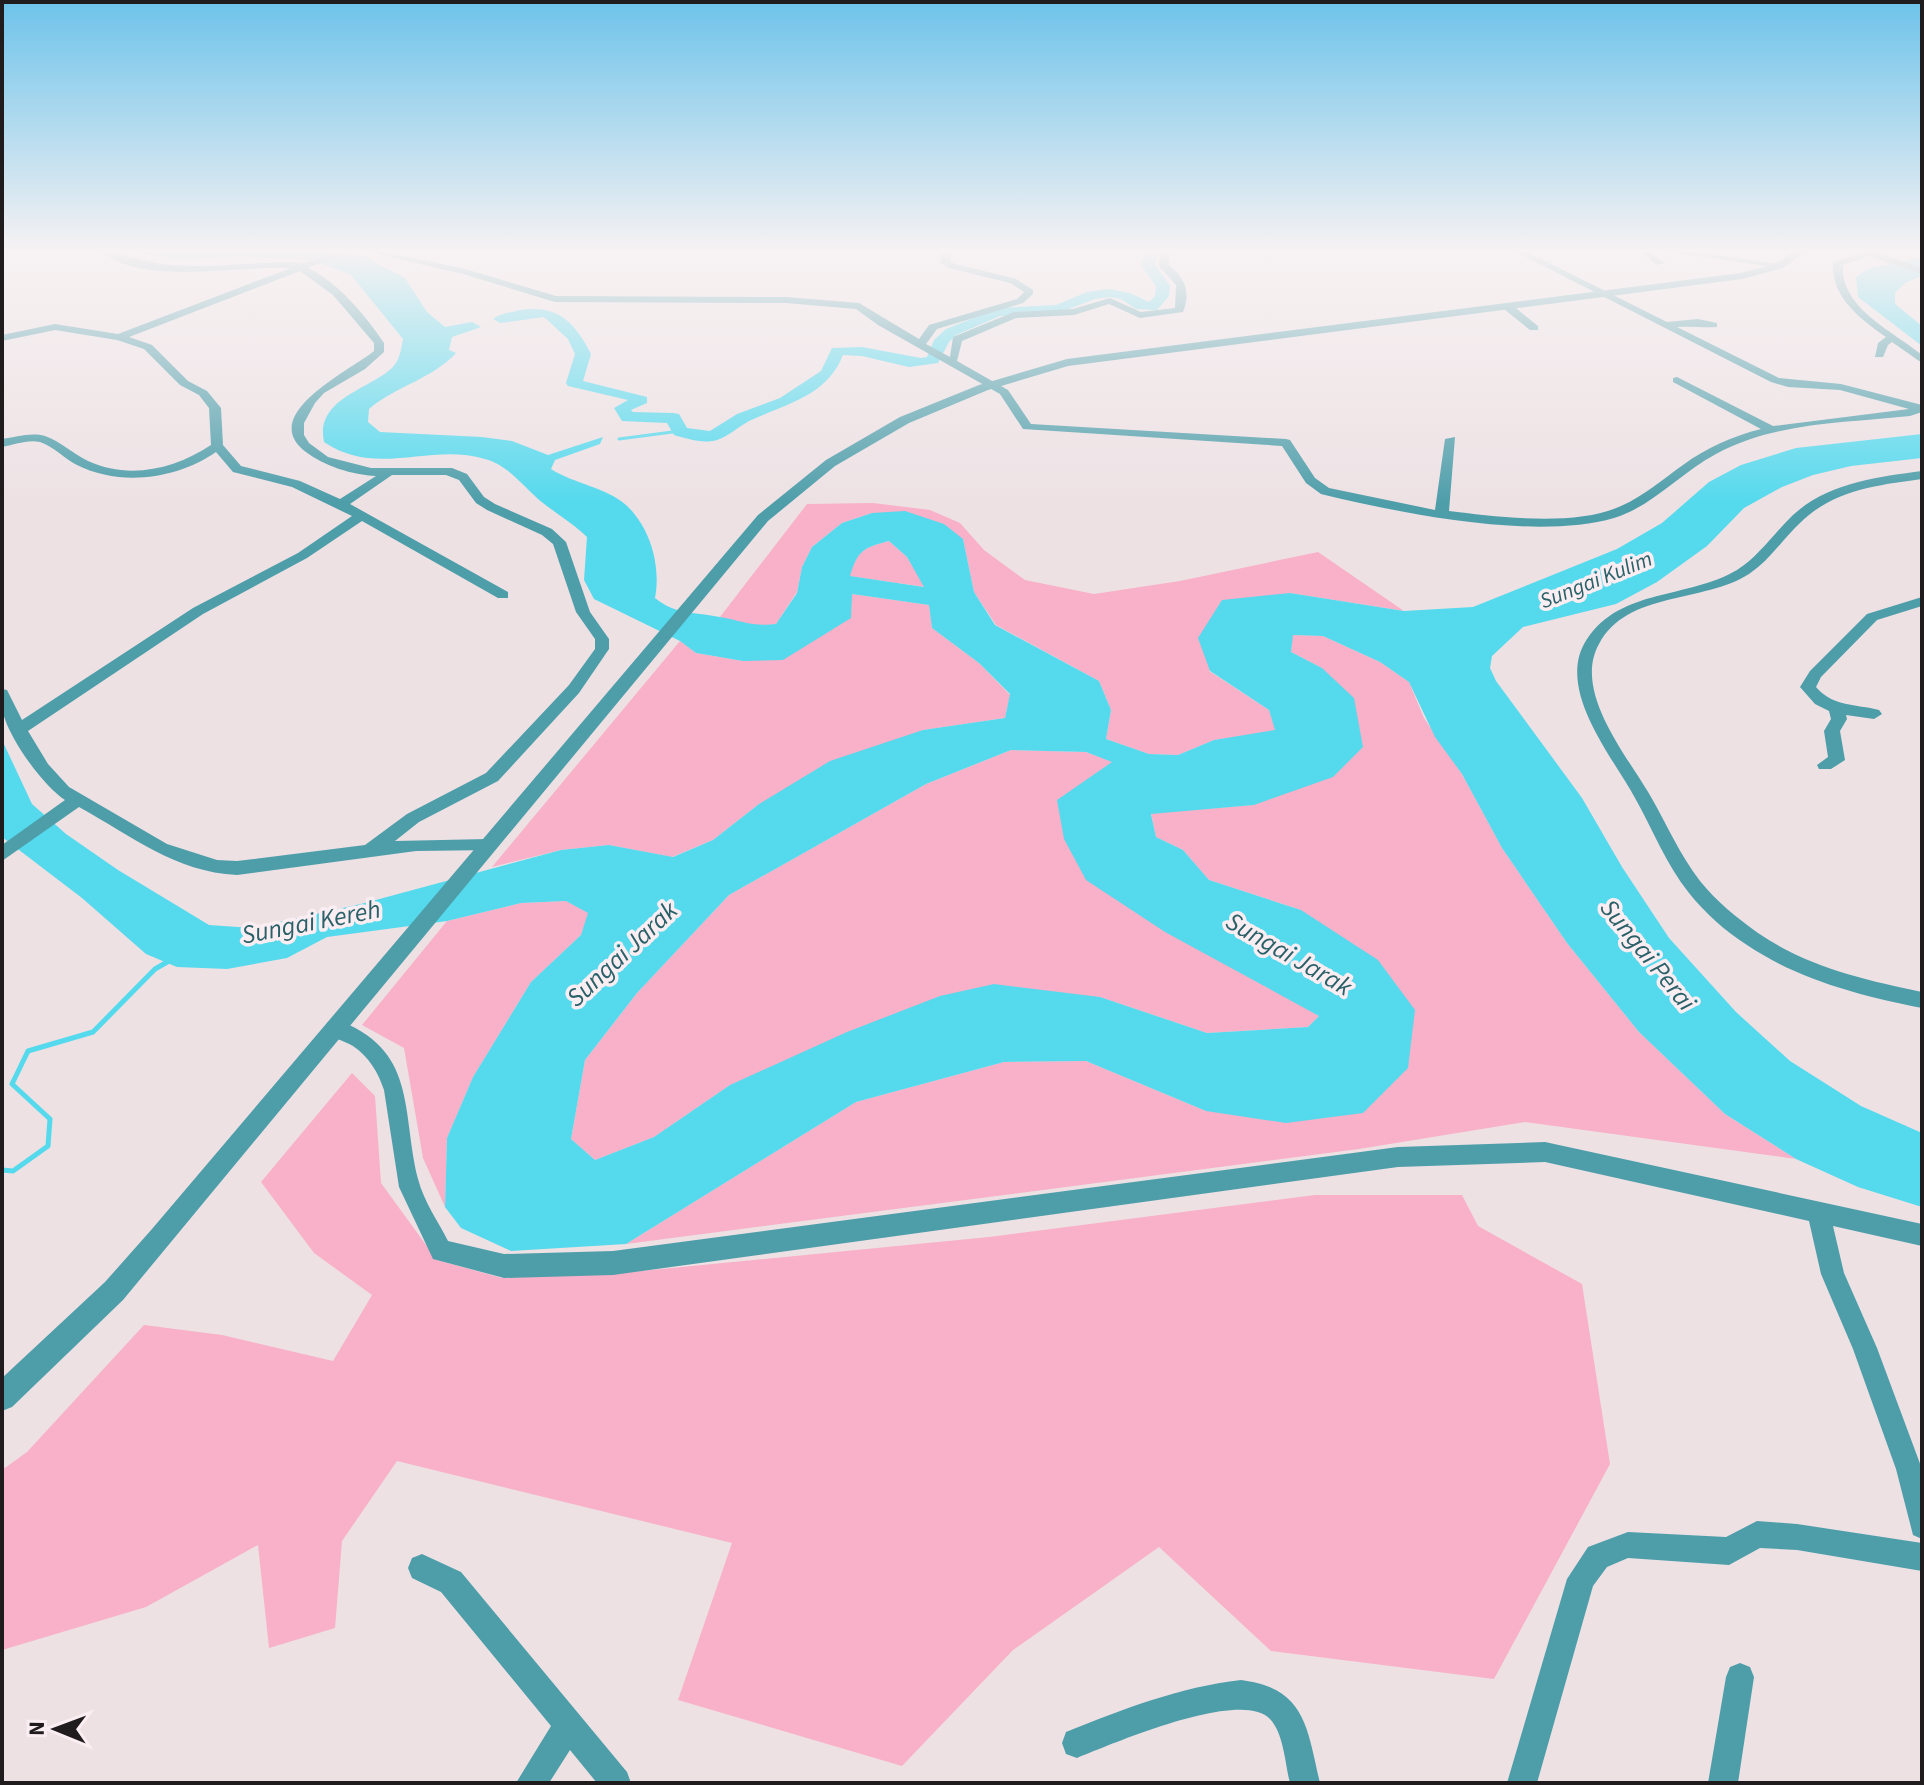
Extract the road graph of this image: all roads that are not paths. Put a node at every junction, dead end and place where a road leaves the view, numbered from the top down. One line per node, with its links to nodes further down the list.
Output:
1 (108, 335): 10 (street)
2 (123, 335): 10 (street)
3 (372, 335): 23 (street)
4 (905, 335): 12 (street)
5 (929, 335): 12 (street)
6 (966, 335): 15 (street)
7 (1275, 335): 17 (street)
8 (1685, 335): 18 (street)
9 (1889, 335): 11 (street)
10 (119, 337): 22 (street)
11 (1892, 338): 13 (street); 14 (street)
12 (923, 347): 15 (street)
13 (1879, 355)
14 (1922, 360)
15 (948, 361): 17 (street)
16 (1677, 380): 19 (street)
17 (990, 384): 27 (street); 36 (street)
18 (1918, 414): 19 (street)
19 (1774, 431): 27 (street)
20 (1451, 439): 27 (street)
21 (2, 443): 22 (street)
22 (217, 446): 25 (street)
23 (387, 474): 25 (street); 38 (street)
24 (1922, 475): 39 (street)
25 (341, 504): 26 (street)
26 (361, 515): 28 (street); 33 (street)
27 (1442, 516)
28 (503, 595)
29 (1922, 601): 31 (street)
30 (2, 694): 33 (street)
31 (1836, 709): 32 (street); 34 (street)
32 (1874, 714)
33 (20, 729): 35 (street)
34 (1825, 765)
35 (74, 802): 37 (street); 38 (street)
36 (485, 848): 38 (street); 40 (street)
37 (7, 850)
38 (371, 850)
39 (1922, 1000)
40 (335, 1028): 41 (street); 43 (street)
41 (1818, 1210): 42 (street); 44 (street)
42 (1922, 1235)
43 (2, 1397)
44 (1922, 1526)
45 (1922, 1557): 53 (street)
46 (422, 1568): 48 (street)
47 (1740, 1677): 54 (street)
48 (569, 1725): 50 (street); 51 (street)
49 (1077, 1743): 52 (street)
50 (531, 1783)
51 (616, 1783)
52 (1305, 1783)
53 (1522, 1783)
54 (1723, 1783)

